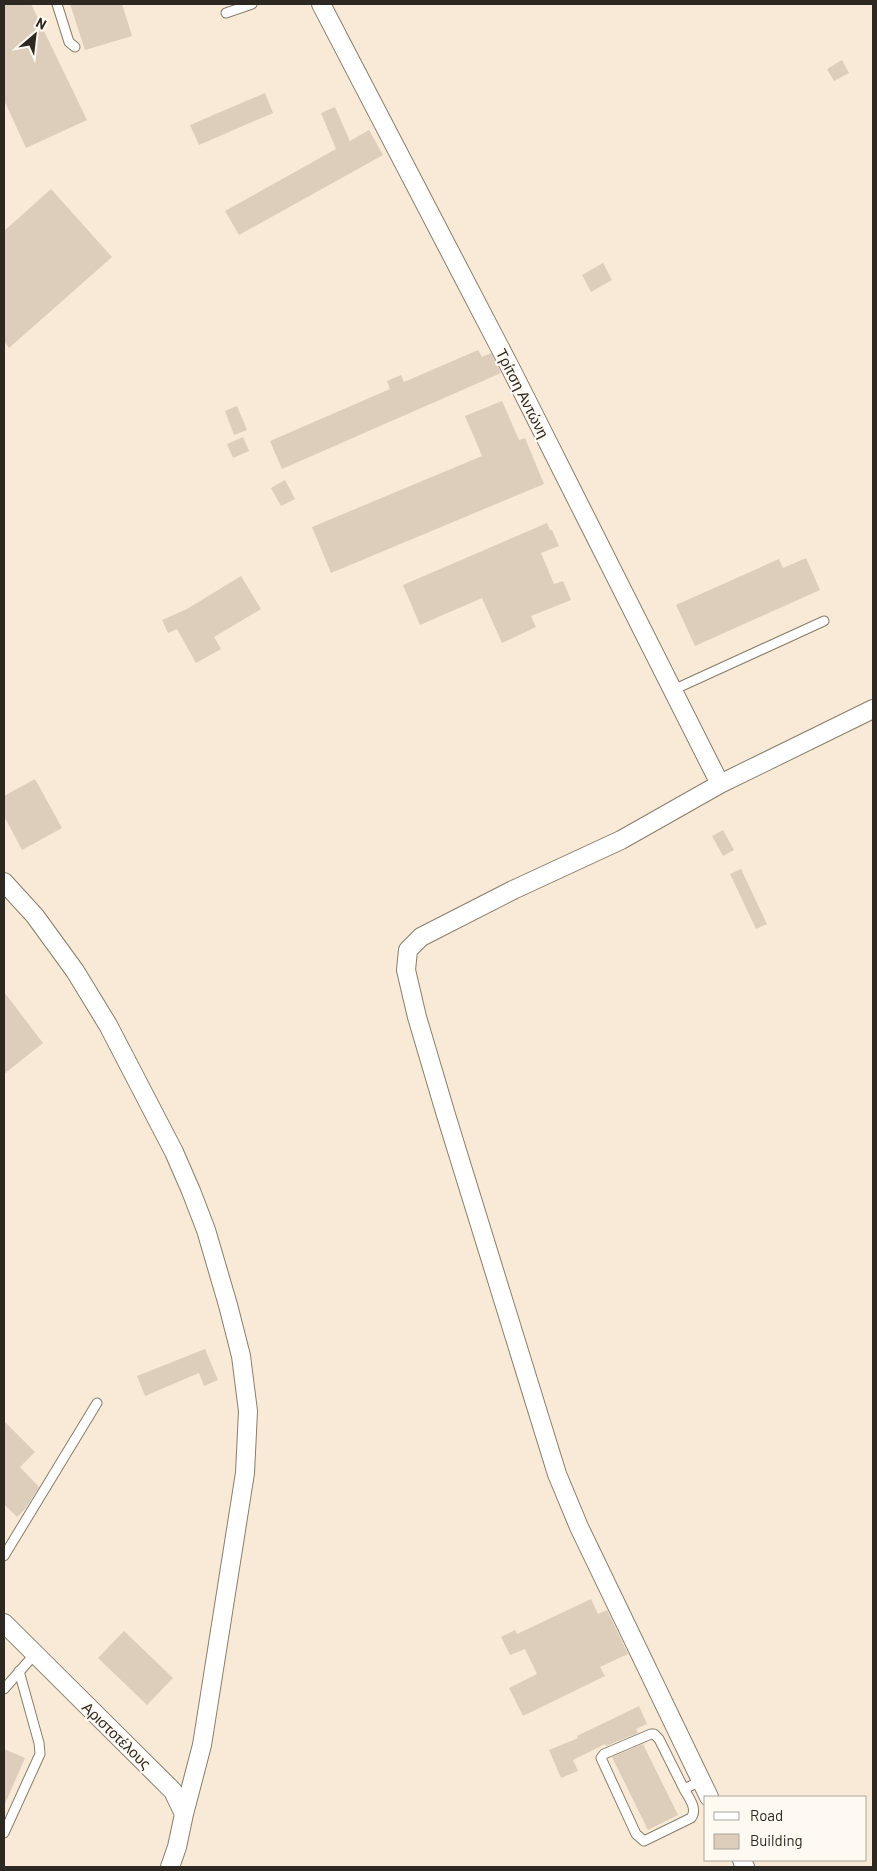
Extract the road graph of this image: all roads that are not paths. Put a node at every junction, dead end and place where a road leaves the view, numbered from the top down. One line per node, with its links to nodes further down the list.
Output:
1 (57, 4): 5 (lane)
2 (252, 4): 4 (lane)
3 (321, 4): 7 (street, Τρίτση Αντώνη)
4 (226, 14)
5 (75, 47)
6 (824, 620): 7 (lane)
7 (673, 690): 9 (street, Τρίτση Αντώνη)
8 (873, 709): 9 (street)
9 (720, 784): 17 (street)
10 (4, 882): 20 (street)
11 (97, 1404): 12 (lane)
12 (4, 1556)
13 (4, 1623): 14 (street, Αριστοτέλους)
14 (34, 1655): 15 (lane); 20 (street, Αριστοτέλους)
15 (19, 1671): 16 (lane); 21 (lane)
16 (4, 1689)
17 (701, 1781): 18 (lane); 19 (street)
18 (684, 1789): 18 (lane)
19 (709, 1796)
20 (184, 1814): 22 (street)
21 (4, 1833)
22 (170, 1867)

